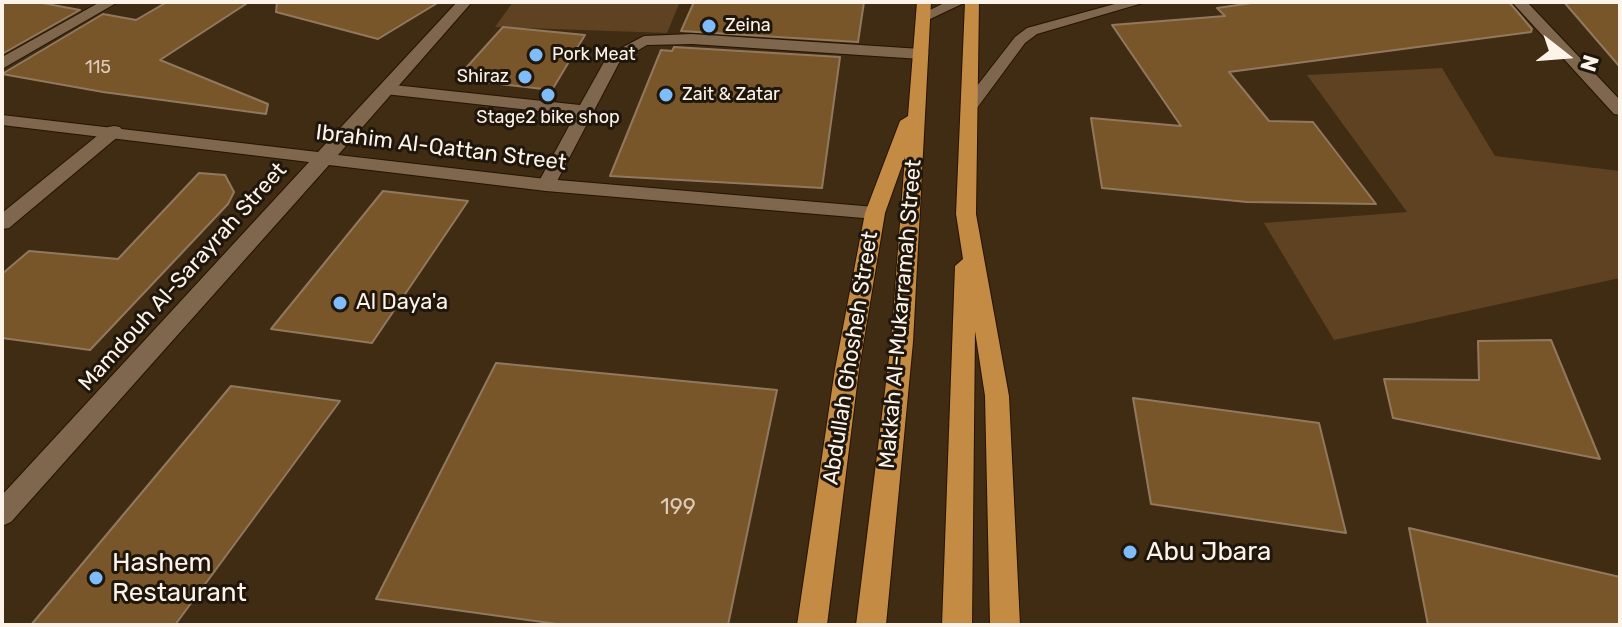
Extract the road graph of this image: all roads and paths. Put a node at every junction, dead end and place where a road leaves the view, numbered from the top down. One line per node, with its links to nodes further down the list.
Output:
1 (111, 2): 9 (street)
2 (465, 2): 10 (street, Mamdouh Al-Sarayrah Street)
3 (959, 2): 7 (street)
4 (972, 2): 12 (main road)
5 (1139, 2): 12 (street)
6 (1520, 2): 13 (street)
7 (924, 10): 8 (main road, Makkah Al-Mukarramah Street)
8 (921, 54): 11 (main road, Makkah Al-Mukarramah Street); 14 (street)
9 (2, 64)
10 (385, 89): 14 (street); 17 (street, Mamdouh Al-Sarayrah Street)
11 (918, 99): 19 (main road, Abdullah Ghosheh Street); 24 (main road, Makkah Al-Mukarramah Street)
12 (971, 104): 20 (main road)
13 (1620, 110)
14 (584, 111): 18 (street)
15 (2, 120): 16 (street, Ibrahim Al-Qattan Street)
16 (114, 131): 17 (street, Ibrahim Al-Qattan Street); 21 (street)
17 (323, 158): 18 (street, Ibrahim Al-Qattan Street); 22 (street, Mamdouh Al-Sarayrah Street)
18 (546, 185): 19 (street, Ibrahim Al-Qattan Street)
19 (875, 213): 23 (main road, Abdullah Ghosheh Street)
20 (966, 214): 25 (main road); 26 (main road)
21 (2, 223)
22 (2, 514)
23 (812, 625)
24 (871, 625)
25 (957, 625)
26 (1005, 625)

